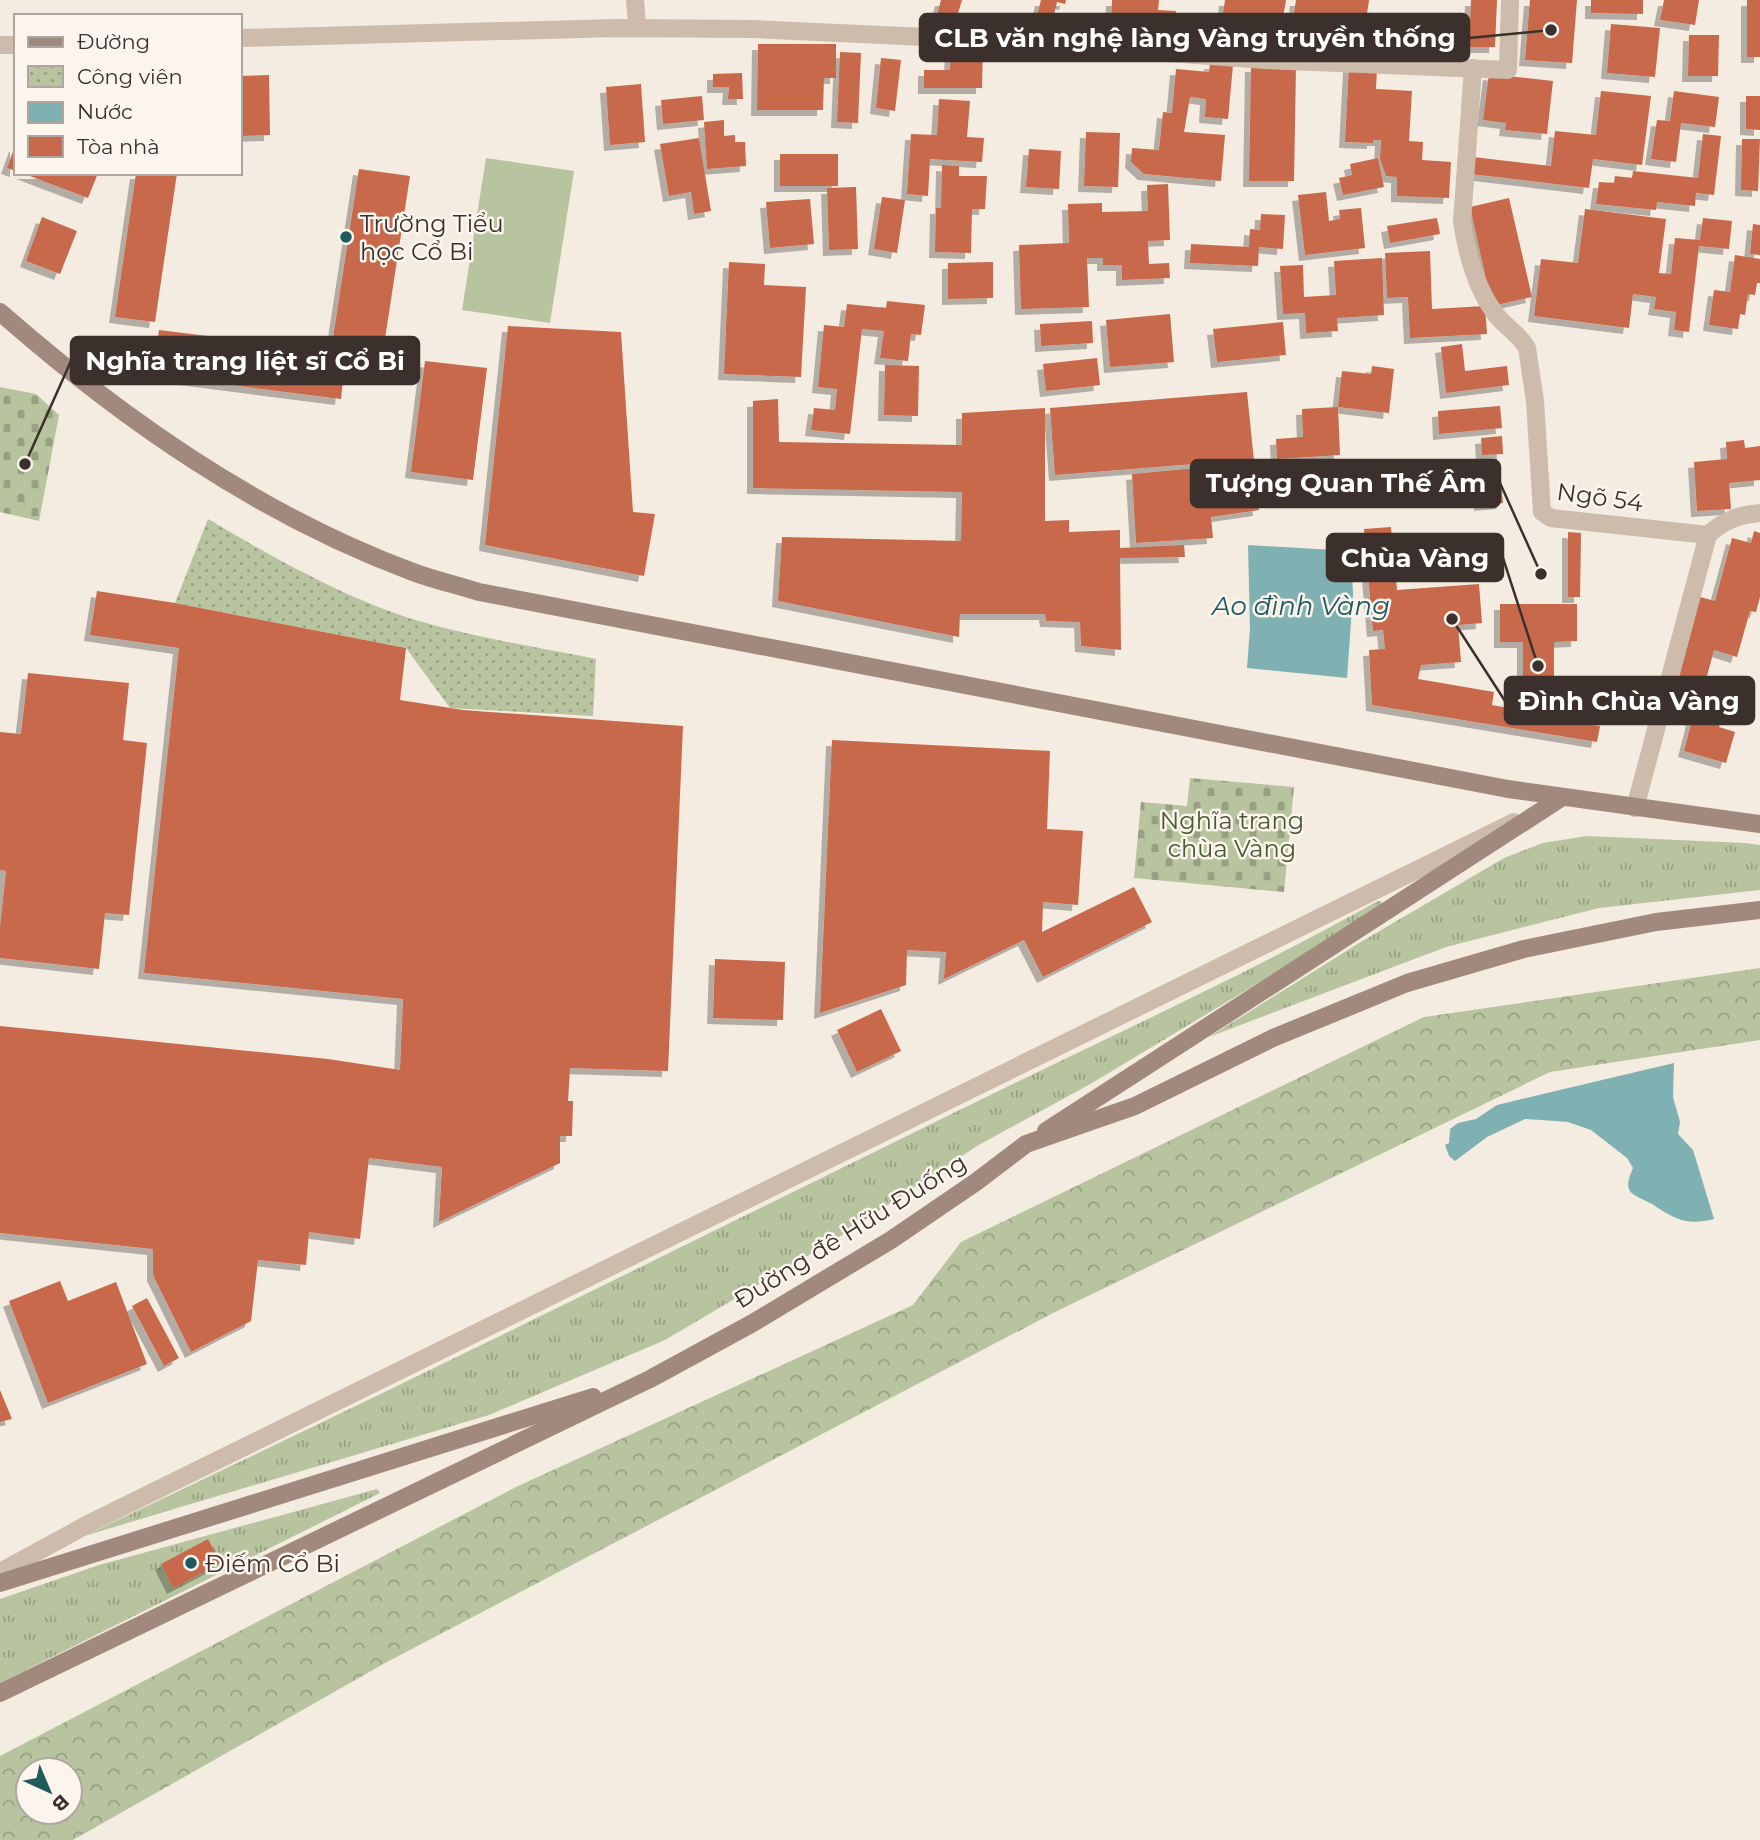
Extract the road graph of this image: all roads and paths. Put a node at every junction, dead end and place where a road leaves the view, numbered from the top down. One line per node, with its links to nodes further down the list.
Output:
1 (635, 0): 3 (street)
2 (1510, 0): 5 (street)
3 (637, 27): 4 (street); 5 (street)
4 (242, 38)
5 (1473, 68): 8 (street, Ngõ 54)
6 (0, 312): 9 (main road)
7 (1760, 513): 8 (street)
8 (1708, 535): 10 (street)
9 (1561, 799): 10 (main road); 13 (main road); 15 (street)
10 (1635, 808): 11 (main road)
11 (1760, 824)
12 (1760, 911): 13 (main road, Đường đê Hữu Đuống)
13 (1026, 1144): 14 (main road, Đường đê Hữu Đuống)
14 (650, 1380): 16 (main road); 17 (main road, Đường đê Hữu Đuống)
15 (0, 1572)
16 (0, 1583)
17 (0, 1693)

